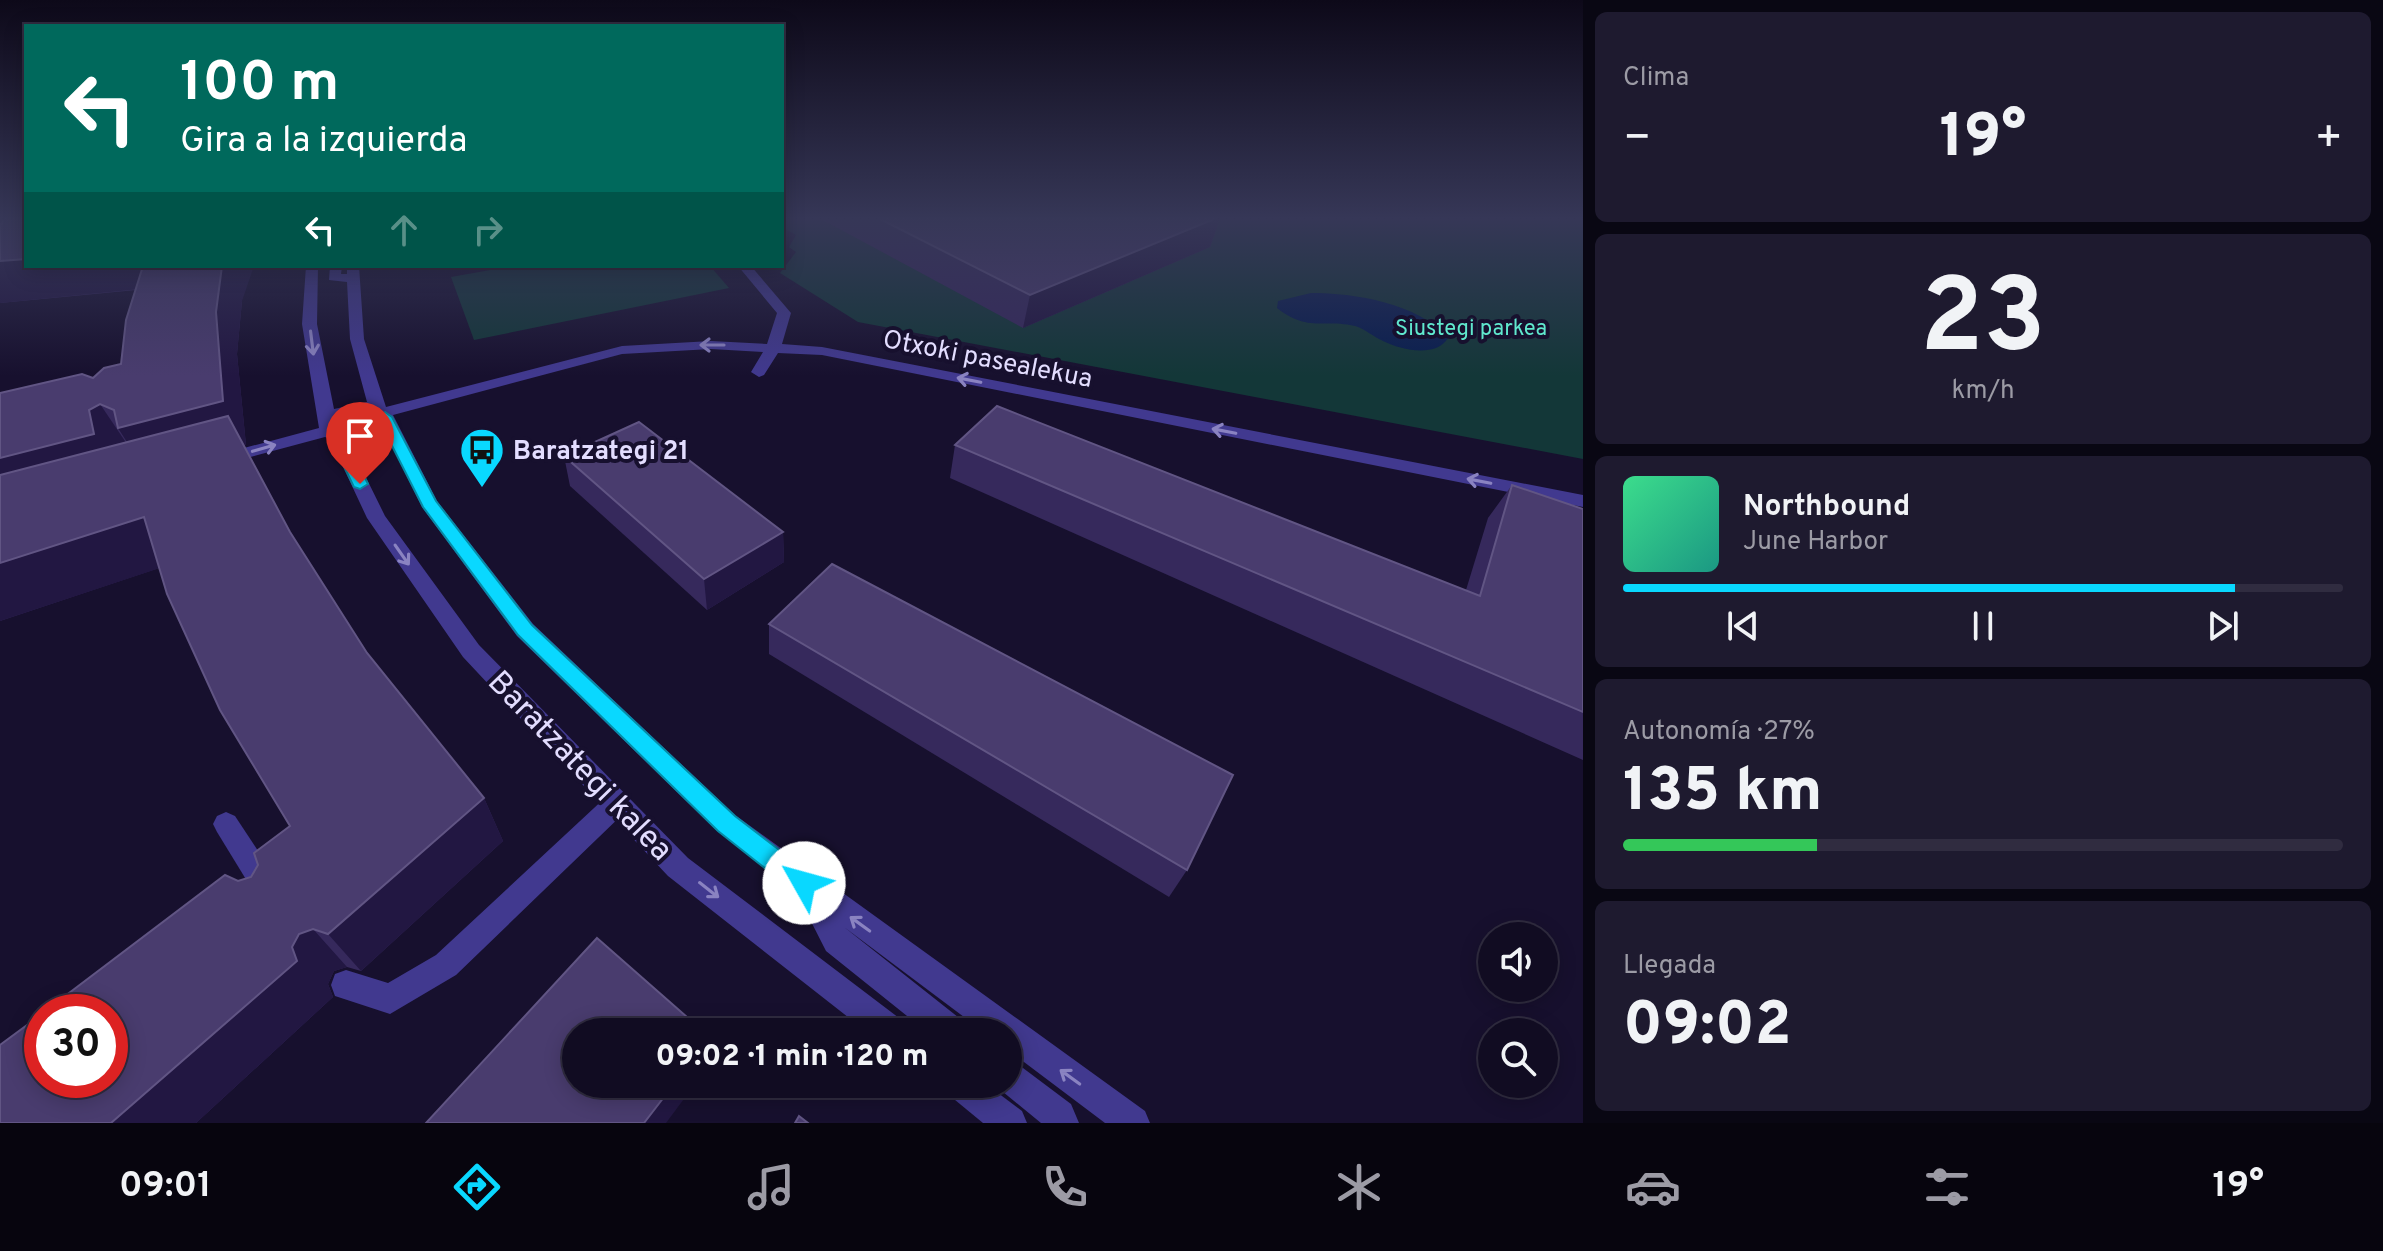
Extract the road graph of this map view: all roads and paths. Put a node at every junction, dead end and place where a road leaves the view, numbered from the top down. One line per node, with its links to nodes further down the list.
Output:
1 (311, 271): 8 (street, Baratzategi kalea, one-way to 8)
2 (335, 271): 4 (street)
3 (749, 271): 5 (street)
4 (352, 272): 7 (street, Baratzategi kalea)
5 (773, 348): 6 (street); 7 (street, Otxoki pasealekua, one-way to 7); 10 (street, Otxoki pasealekua, one-way to 5)
6 (759, 372)
7 (382, 412): 8 (street); 8 (street); 13 (street, Baratzategi kalea)
8 (331, 430): 9 (street, one-way to 8); 11 (street, Baratzategi kalea, one-way to 11)
9 (206, 464)
10 (1583, 501)
11 (617, 803): 15 (street); 16 (street, Baratzategi kalea, one-way to 16)
12 (226, 824): 14 (street)
13 (804, 883): 17 (street); 22 (street, Baratzategi kalea, one-way to 13)
14 (277, 904)
15 (346, 985)
16 (874, 1018)
17 (934, 1018)
18 (1022, 1087): 21 (street)
19 (978, 1098): 20 (street)
20 (1010, 1123)
21 (1062, 1123)
22 (1133, 1123)

